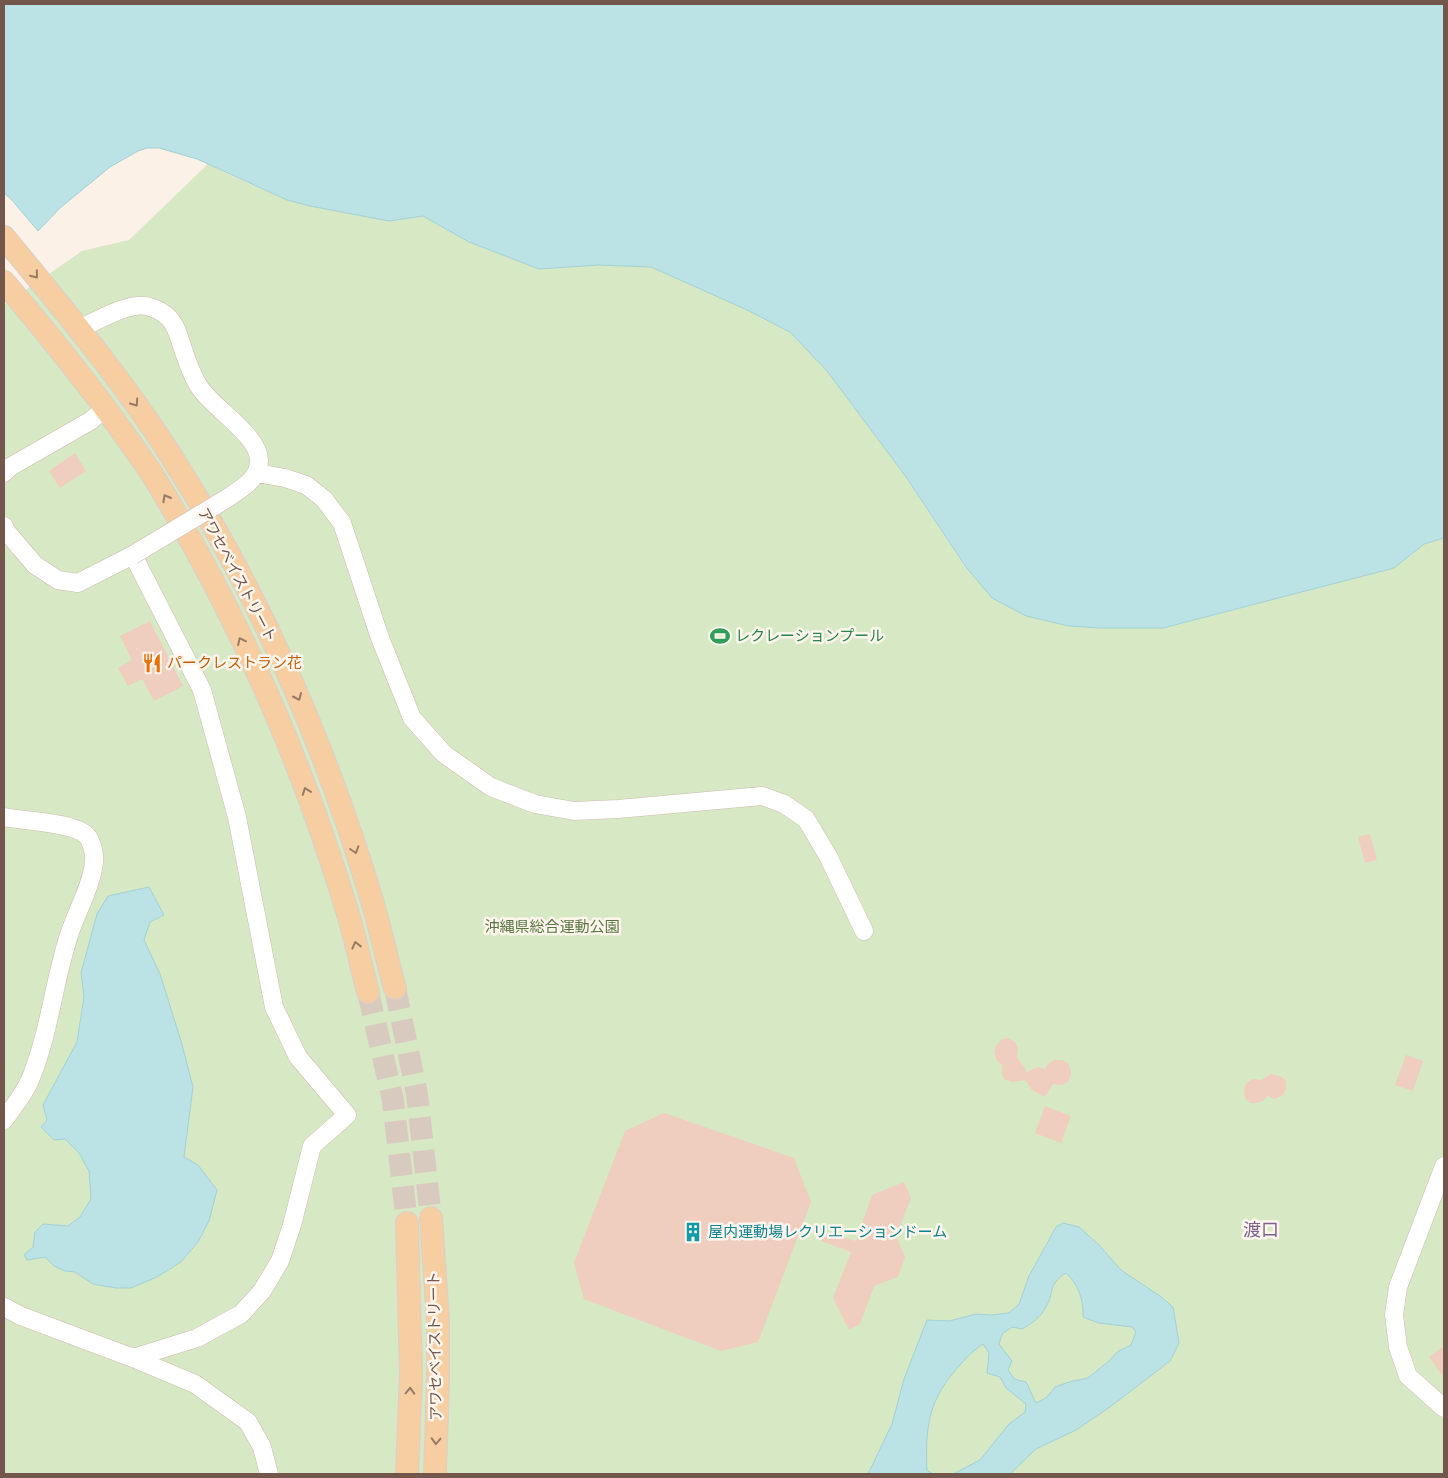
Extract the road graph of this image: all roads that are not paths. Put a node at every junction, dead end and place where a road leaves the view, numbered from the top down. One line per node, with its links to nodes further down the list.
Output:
1 (4, 237): 3 (main road, アワセベイストリート, one-way to 3)
2 (4, 282): 4 (main road, アワセベイストリート)
3 (79, 329): 6 (lane); 11 (main road, アワセベイストリート, one-way to 11)
4 (105, 409): 5 (lane); 12 (main road, アワセベイストリート, one-way to 4)
5 (6, 470)
6 (257, 473): 8 (lane, bridge); 10 (lane)
7 (4, 530): 8 (lane)
8 (133, 554): 18 (lane)
9 (4, 817): 13 (lane)
10 (864, 931)
11 (395, 988)
12 (368, 992)
13 (4, 1120)
14 (1444, 1166): 19 (lane)
15 (432, 1218): 22 (main road, アワセベイストリート, one-way to 22)
16 (407, 1223): 21 (main road, アワセベイストリート, one-way to 16)
17 (4, 1307): 18 (lane)
18 (133, 1358): 20 (lane)
19 (1444, 1408)
20 (269, 1474)
21 (407, 1474)
22 (435, 1474)

